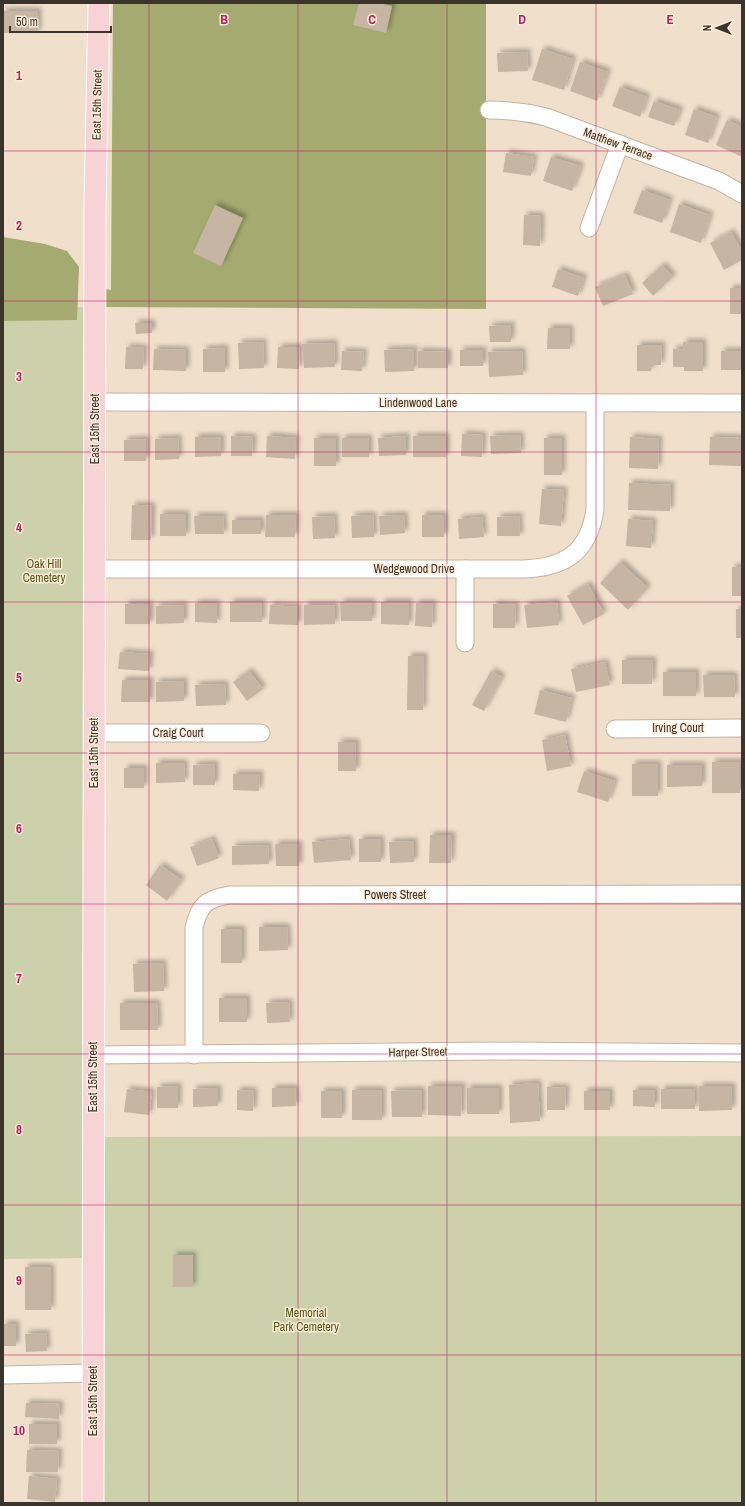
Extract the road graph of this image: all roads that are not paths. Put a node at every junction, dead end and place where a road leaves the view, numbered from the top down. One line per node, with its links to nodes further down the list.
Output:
1 (99, 3): 6 (main road, East 15th Street)
2 (489, 110): 3 (street, Matthew Terrace)
3 (620, 144): 4 (street, Matthew Terrace); 5 (street)
4 (742, 194)
5 (589, 228)
6 (95, 402): 7 (street, Lindenwood Lane); 9 (main road, East 15th Street)
7 (595, 403): 8 (street, Lindenwood Lane); 10 (street, Wedgewood Drive)
8 (742, 403)
9 (94, 569): 10 (street, Wedgewood Drive); 14 (main road, East 15th Street)
10 (465, 569): 11 (street)
11 (466, 643)
12 (742, 728): 13 (street, Irving Court)
13 (615, 729)
14 (94, 733): 15 (street, Craig Court); 18 (main road, East 15th Street)
15 (261, 733)
16 (742, 894): 19 (street, Powers Street)
17 (742, 1052): 19 (street, Harper Street)
18 (93, 1055): 19 (street, Harper Street); 20 (main road, East 15th Street)
19 (194, 1055)
20 (93, 1373): 21 (street); 22 (main road, East 15th Street)
21 (3, 1375)
22 (93, 1503)

